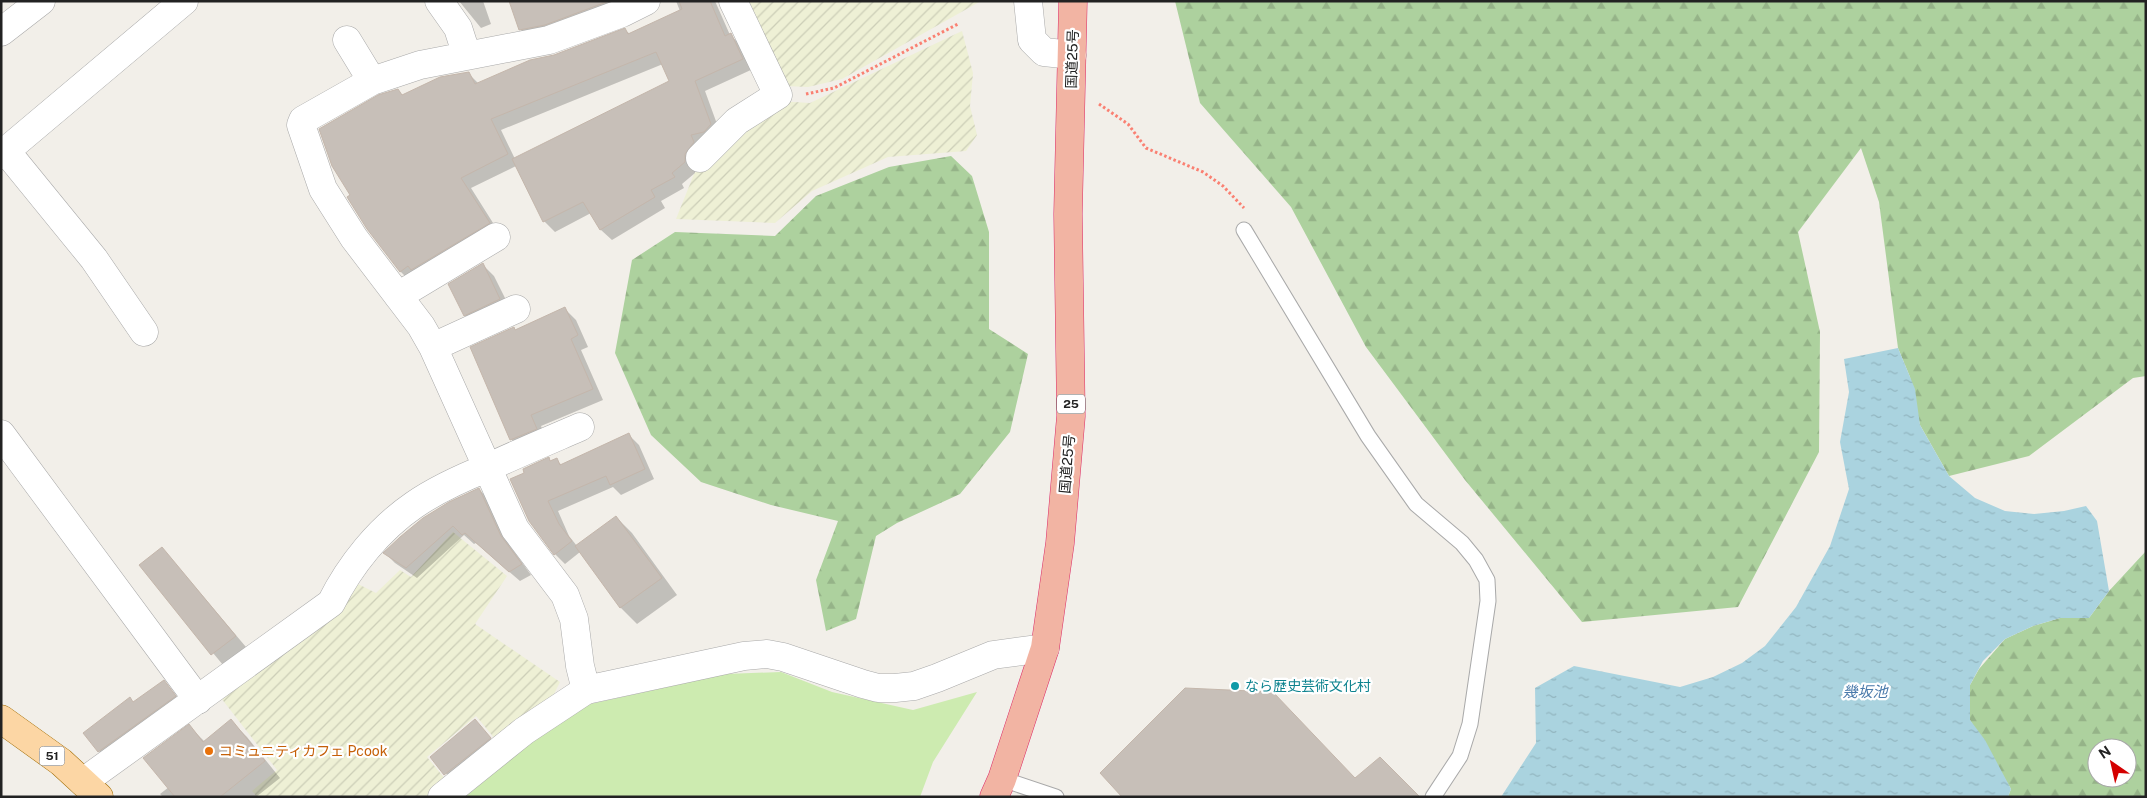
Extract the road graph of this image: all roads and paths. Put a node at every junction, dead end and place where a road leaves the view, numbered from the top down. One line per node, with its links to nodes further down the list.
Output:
1 (41, 1): 9 (street)
2 (184, 1): 16 (street)
3 (439, 1): 12 (street)
4 (646, 1): 12 (street)
5 (732, 1): 14 (street)
6 (1028, 1): 11 (street)
7 (1073, 1): 11 (highway, 国道25号 / 25)
8 (958, 24): 14 (path)
9 (1, 32)
10 (347, 40): 13 (street)
11 (1072, 55): 15 (highway, 国道25号 / 25)
12 (467, 56): 13 (street)
13 (372, 81): 20 (street)
14 (778, 94): 17 (street)
15 (1071, 94): 18 (path); 27 (highway, 国道25号 / 25)
16 (4, 153): 22 (street)
17 (700, 158)
18 (1244, 230): 35 (lane)
19 (496, 237): 20 (street)
20 (398, 296): 23 (street)
21 (516, 309): 23 (street)
22 (144, 332)
23 (434, 348): 26 (street)
24 (580, 427): 26 (street)
25 (1, 434): 29 (street)
26 (487, 467): 28 (street); 29 (street)
27 (1045, 648): 28 (street); 31 (highway, 国道25号 / 25)
28 (586, 690): 33 (street)
29 (198, 700): 32 (street)
30 (1, 719): 32 (main road, 51)
31 (998, 788): 34 (lane)
32 (91, 789)
33 (442, 797)
34 (1056, 797)
35 (1433, 797)

